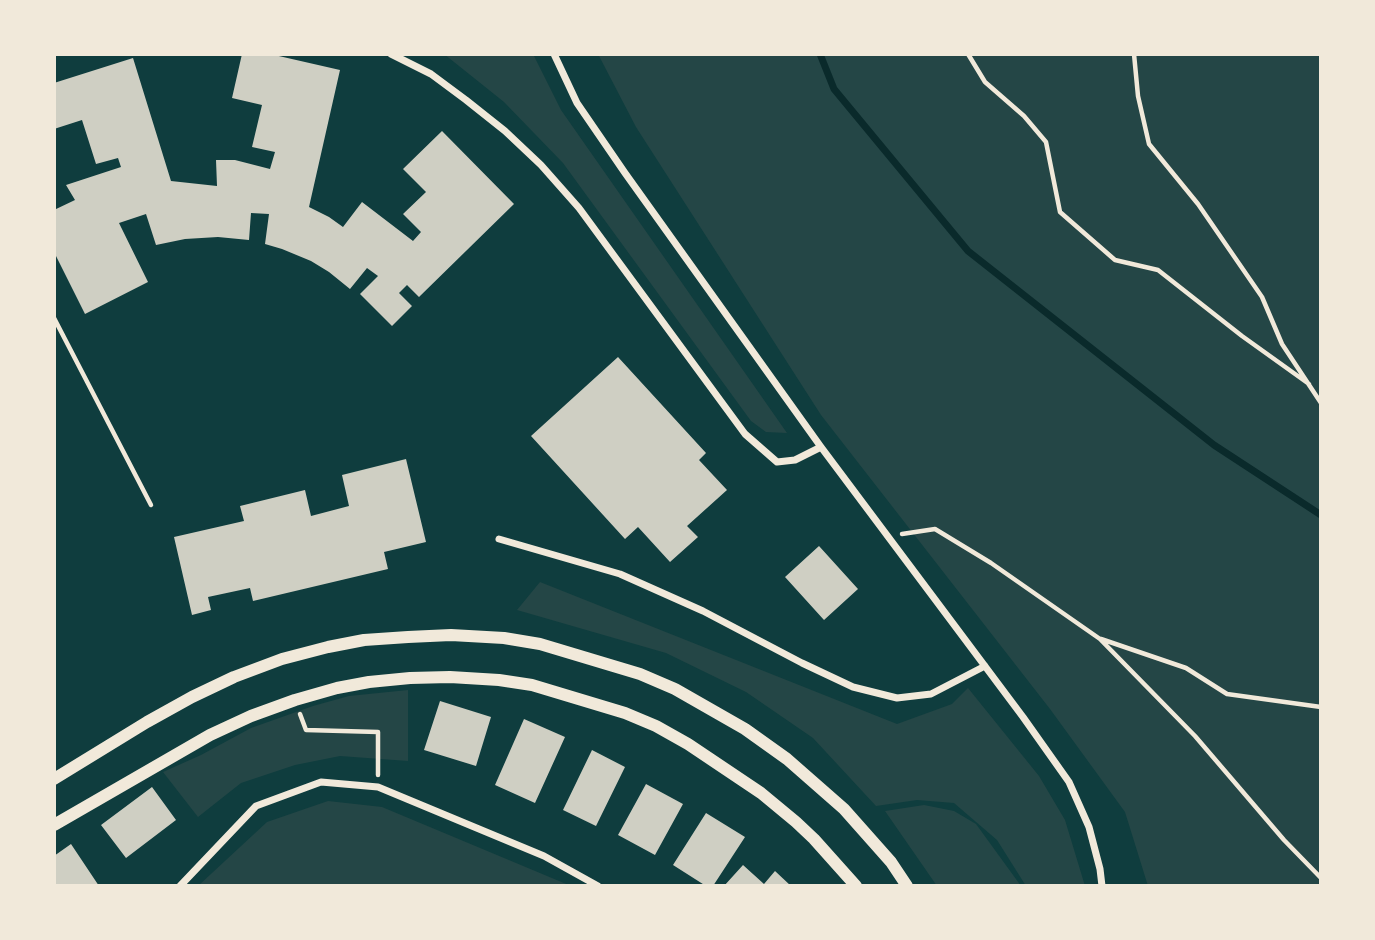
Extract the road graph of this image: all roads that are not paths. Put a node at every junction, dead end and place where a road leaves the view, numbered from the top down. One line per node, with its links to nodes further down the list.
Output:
1 (391, 54): 3 (street)
2 (554, 54): 3 (street)
3 (821, 447): 5 (street)
4 (499, 539): 5 (street)
5 (985, 666): 12 (street)
6 (54, 779): 11 (street)
7 (54, 825): 10 (street)
8 (180, 886): 9 (street)
9 (598, 886)
10 (856, 886)
11 (907, 886)
12 (1102, 886)

